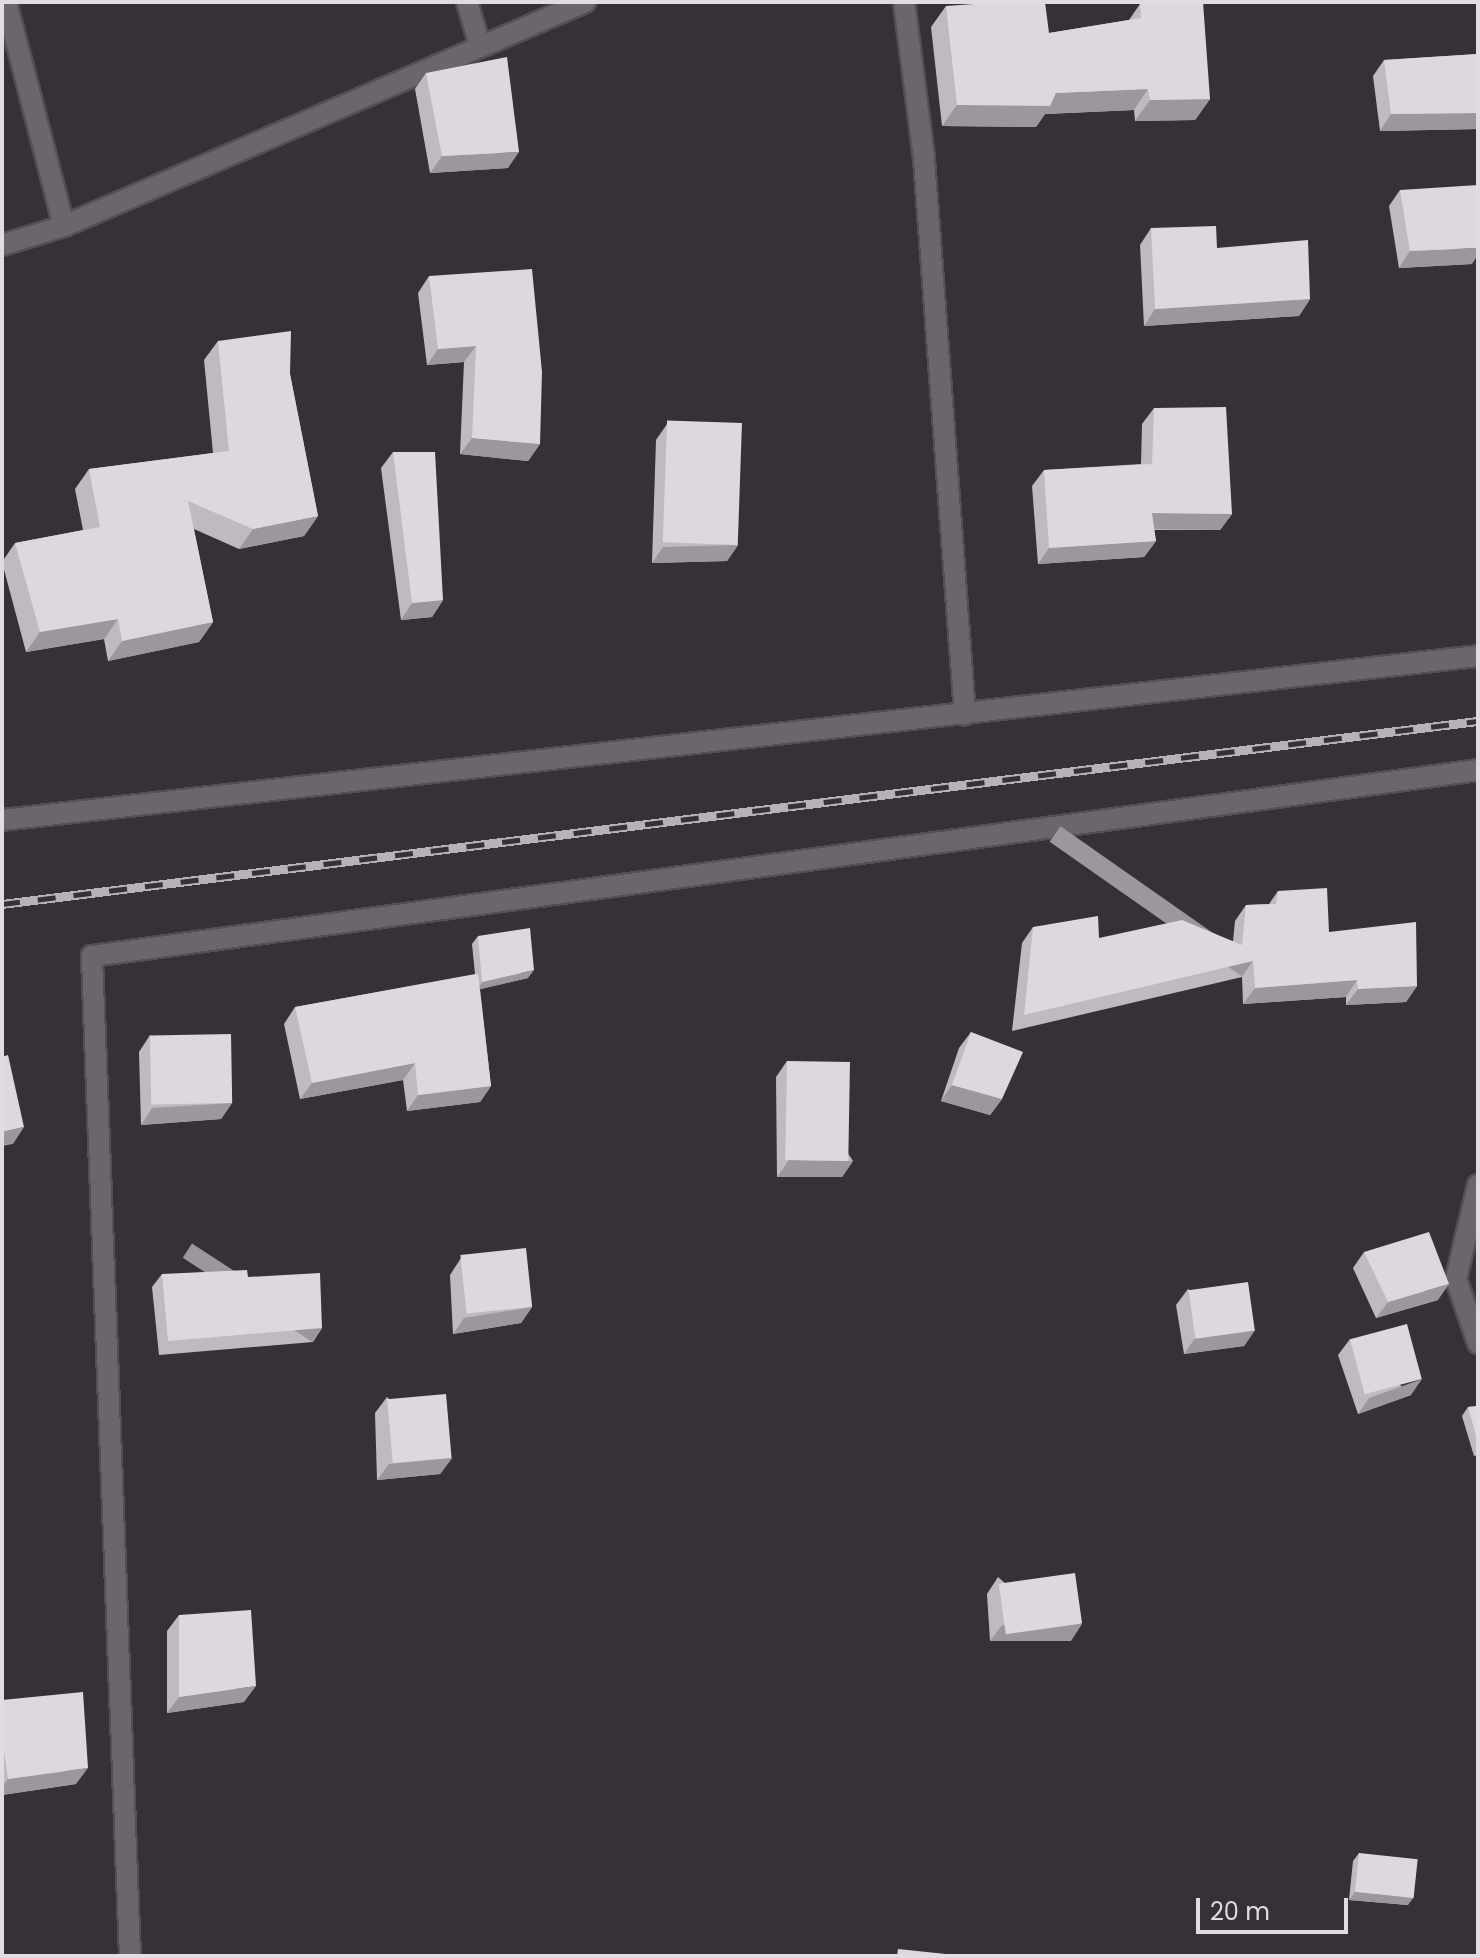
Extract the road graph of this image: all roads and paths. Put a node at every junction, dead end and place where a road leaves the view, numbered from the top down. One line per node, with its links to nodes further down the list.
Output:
1 (6, 2): 6 (street)
2 (467, 2): 5 (street)
3 (585, 2): 5 (street)
4 (904, 2): 9 (street)
5 (480, 46): 6 (street)
6 (64, 226): 7 (street)
7 (2, 245)
8 (1478, 656): 9 (street)
9 (965, 714): 11 (street)
10 (1478, 770): 14 (street)
11 (2, 820)
12 (1478, 1185): 13 (street)
13 (1478, 1343)
14 (130, 1956)

